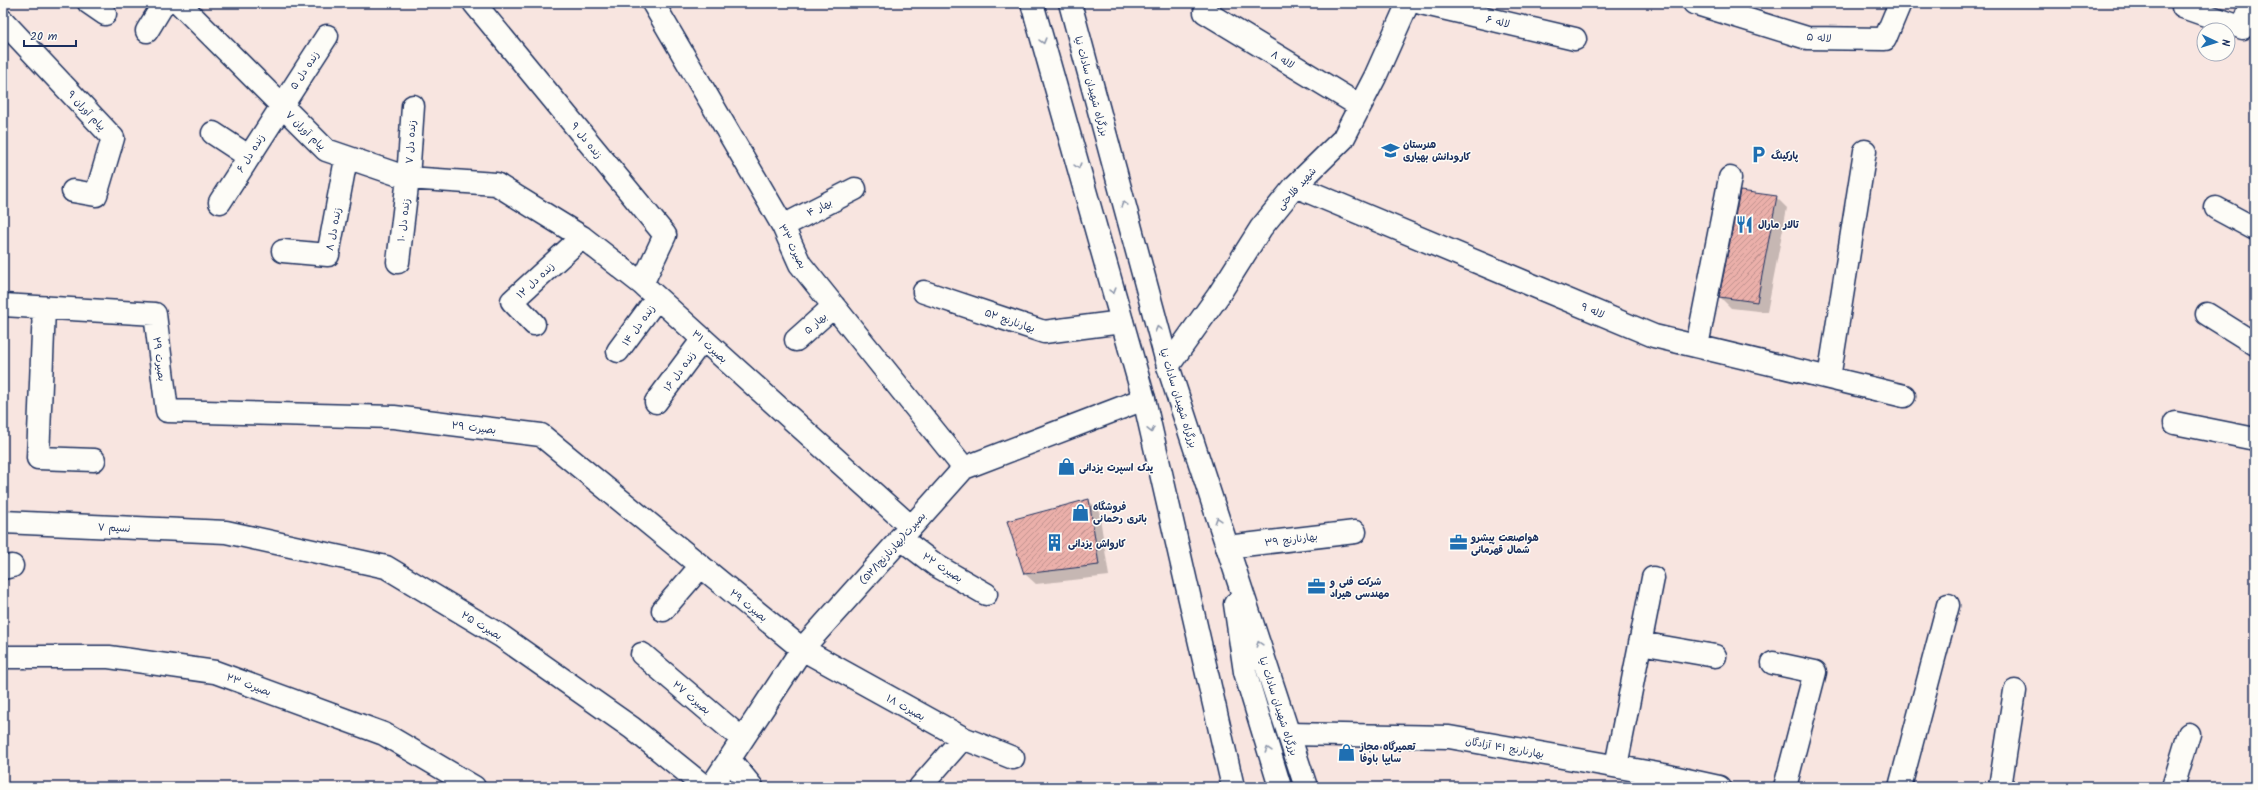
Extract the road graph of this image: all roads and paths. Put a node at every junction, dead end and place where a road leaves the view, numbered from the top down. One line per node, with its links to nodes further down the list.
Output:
1 (164, 3): 15 (main road)
2 (179, 3): 18 (main road, پیام آوران ۷)
3 (474, 3): 38 (main road, زنده دل ۹)
4 (653, 3): 33 (main road, بصیرت ۳۳)
5 (1032, 3): 44 (main road, one-way to 44)
6 (1070, 3): 51 (main road, بزرگراه شهیدان سادات نیا, one-way to 6)
7 (1408, 3): 20 (main road, شهید فلاحتی)
8 (1421, 3): 17 (main road, لاله ۶)
9 (1694, 3): 10 (main road, لاله ۵)
10 (1900, 3)
11 (2252, 3): 12 (main road)
12 (2184, 7)
13 (1205, 12): 20 (main road, لاله ۸)
14 (3, 21): 30 (main road, پیام آوران ۹)
15 (147, 31)
16 (327, 36): 18 (main road, زنده دل ۵)
17 (1575, 39)
18 (281, 105): 23 (main road, زنده دل ۶); 24 (main road, پیام آوران ۷)
19 (413, 106): 25 (main road, زنده دل ۷)
20 (1360, 106): 28 (main road, شهید فلاحتی)
21 (213, 133): 23 (main road)
22 (1865, 151): 52 (main road)
23 (248, 156): 31 (main road, زنده دل ۶)
24 (346, 159): 25 (main road, پیام آوران ۷); 36 (main road, زنده دل ۸)
25 (408, 178): 27 (main road, پیام آوران ۷); 37 (main road, زنده دل ۱۰)
26 (1730, 178): 49 (main road)
27 (496, 184): 35 (main road, بصیرت ۳۱)
28 (1295, 186): 49 (main road, لاله ۹); 51 (main road, شهید فلاحتی)
29 (855, 189): 33 (main road, بهار ۴)
30 (73, 191)
31 (220, 202)
32 (2216, 208): 34 (main road)
33 (783, 226): 41 (main road, بصیرت ۳۳)
34 (2255, 229)
35 (582, 237): 38 (main road, بصیرت ۳۱); 45 (main road, زنده دل ۱۲)
36 (282, 251)
37 (398, 262)
38 (649, 291): 46 (main road, بصیرت ۳۱); 50 (main road, زنده دل ۱۴)
39 (924, 292): 44 (main road, بهارنارنج ۵۲)
40 (3, 305): 42 (main road)
41 (834, 306): 47 (main road, بهار ۵); 59 (main road, بصیرت ۳۳)
42 (44, 308): 58 (main road); 65 (main road, بصیرت ۲۹)
43 (2207, 314): 48 (main road)
44 (1122, 322): 54 (main road)
45 (534, 324)
46 (702, 339): 55 (main road, زنده دل ۱۶); 62 (main road, بصیرت ۳۱)
47 (796, 340)
48 (2255, 344)
49 (1697, 346): 52 (main road, لاله ۹)
50 (618, 351)
51 (1168, 366): 64 (main road, بزرگراه شهیدان سادات نیا, one-way to 51)
52 (1829, 378): 53 (main road, لاله ۹)
53 (1904, 396)
54 (1144, 399): 59 (main road, بصیرت(بهارنارنج۵۲/۱)); 89 (main road, one-way to 89)
55 (656, 402)
56 (2175, 423): 57 (main road)
57 (2255, 439)
58 (94, 460)
59 (964, 468): 62 (main road, بصیرت(بهارنارنج۵۲/۱))
60 (3, 522): 61 (main road, نسیم ۷)
61 (226, 532): 85 (main road, بصیرت ۲۵)
62 (906, 532): 67 (main road, بصیرت ۲۲); 71 (main road, بصیرت(بهارنارنج۵۲/۱))
63 (1355, 532): 64 (main road, بهارنارنج ۳۹)
64 (1227, 547): 77 (main road, بزرگراه شهیدان سادات نیا, one-way to 64); 90 (main road, one-way to 64)
65 (701, 566): 69 (main road); 71 (main road, بصیرت ۲۹)
66 (1653, 578): 70 (main road)
67 (986, 594)
68 (1948, 605): 94 (main road)
69 (663, 610)
70 (1640, 643): 73 (main road); 83 (main road)
71 (802, 649): 79 (main road, بصیرت ۱۸); 80 (main road, بصیرت(بهارنارنج۵۲/۱))
72 (642, 654): 80 (main road, بصیرت ۲۷)
73 (1715, 656)
74 (3, 657): 84 (main road, بصیرت ۲۳)
75 (1773, 663): 93 (main road)
76 (2015, 691): 95 (main road)
77 (1289, 734): 83 (main road, بهارنارنج ۴۱ آزادگان); 91 (main road, بزرگراه شهیدان سادات نیا)
78 (2189, 734): 96 (main road)
79 (963, 738): 81 (main road, بصیرت ۱۸); 88 (main road)
80 (742, 739): 82 (main road, بصیرت(بهارنارنج۵۲/۱))
81 (1013, 758)
82 (729, 759): 86 (main road, بصیرت(بهارنارنج۵۲/۱)); 87 (main road)
83 (1616, 766): 92 (main road, بهارنارنج ۴۱ آزادگان)
84 (474, 787)
85 (705, 787)
86 (710, 787)
87 (752, 787)
88 (920, 787)
89 (1233, 787)
90 (1280, 787)
91 (1306, 787)
92 (1720, 787)
93 (1785, 787)
94 (1900, 787)
95 (2000, 787)
96 (2173, 787)

